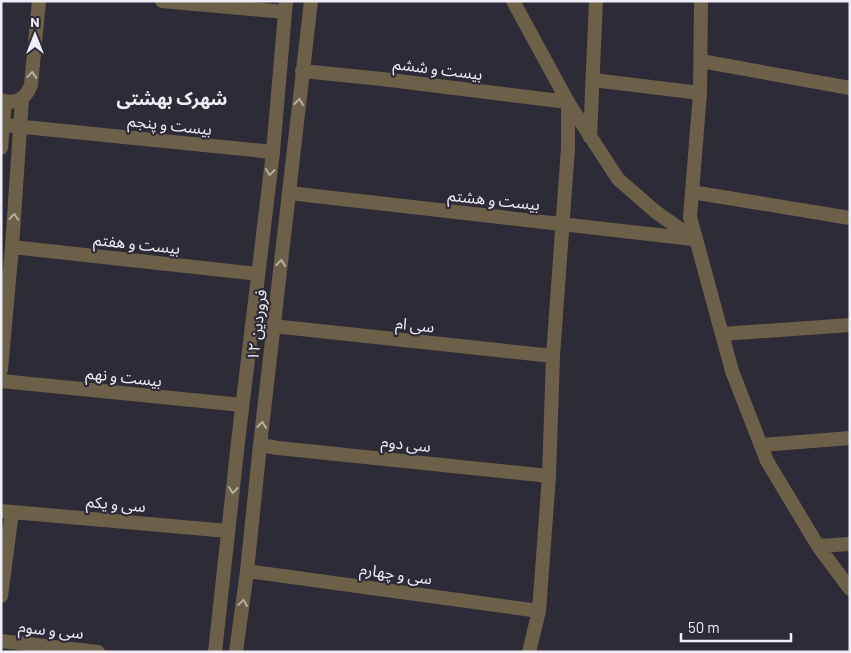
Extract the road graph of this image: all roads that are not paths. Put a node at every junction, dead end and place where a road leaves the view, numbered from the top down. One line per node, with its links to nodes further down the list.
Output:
1 (39, 1): 13 (street, one-way to 1)
2 (162, 1): 7 (street)
3 (311, 1): 9 (street, ۱۲ فروردین)
4 (514, 1): 15 (street)
5 (596, 1): 10 (street)
6 (701, 1): 8 (street)
7 (285, 6): 20 (street, ۱۲ فروردین)
8 (701, 61): 11 (street); 12 (street)
9 (302, 71): 15 (street, بیست و ششم); 22 (street, ۱۲ فروردین, one-way to 9)
10 (593, 80): 12 (street); 18 (street)
11 (850, 88)
12 (700, 93): 21 (street)
13 (22, 99): 14 (street); 17 (street)
14 (3, 101): 16 (street)
15 (568, 102): 18 (street); 24 (street)
16 (4, 125): 17 (street, بیست و پنجم); 19 (street)
17 (20, 127): 20 (street, بیست و پنجم); 26 (street, one-way to 17)
18 (590, 137): 25 (street)
19 (1, 148)
20 (273, 152): 27 (street, ۱۲ فروردین, one-way to 27)
21 (692, 192): 23 (street); 25 (street)
22 (288, 193): 24 (street, بیست و هشتم); 29 (street, ۱۲ فروردین, one-way to 22)
23 (850, 218)
24 (562, 223): 25 (street, بیست و هشتم); 31 (street)
25 (696, 240): 30 (street)
26 (12, 247): 27 (street, بیست و هفتم); 32 (street)
27 (258, 274): 34 (street, ۱۲ فروردین)
28 (850, 325): 30 (street)
29 (273, 326): 31 (street, سی ام); 36 (street, ۱۲ فروردین, one-way to 29)
30 (722, 334): 37 (street)
31 (553, 356): 38 (street)
32 (1, 370)
33 (1, 381): 34 (street, بیست و نهم)
34 (242, 405): 40 (street, ۱۲ فروردین, one-way to 40)
35 (850, 438): 37 (street)
36 (260, 445): 38 (street, سی دوم); 43 (street, ۱۲ فروردین)
37 (761, 445): 42 (street)
38 (549, 476): 46 (street)
39 (7, 512): 40 (street, سی و یکم); 45 (street)
40 (228, 531): 49 (street, ۱۲ فروردین)
41 (850, 544): 42 (street)
42 (818, 546): 44 (street)
43 (247, 570): 46 (street, سی و چهارم); 50 (street, ۱۲ فروردین, one-way to 43)
44 (850, 589)
45 (1, 596)
46 (539, 611): 51 (street)
47 (1, 641): 48 (street, سی و سوم)
48 (98, 652)
49 (215, 652)
50 (236, 652)
51 (529, 652)

